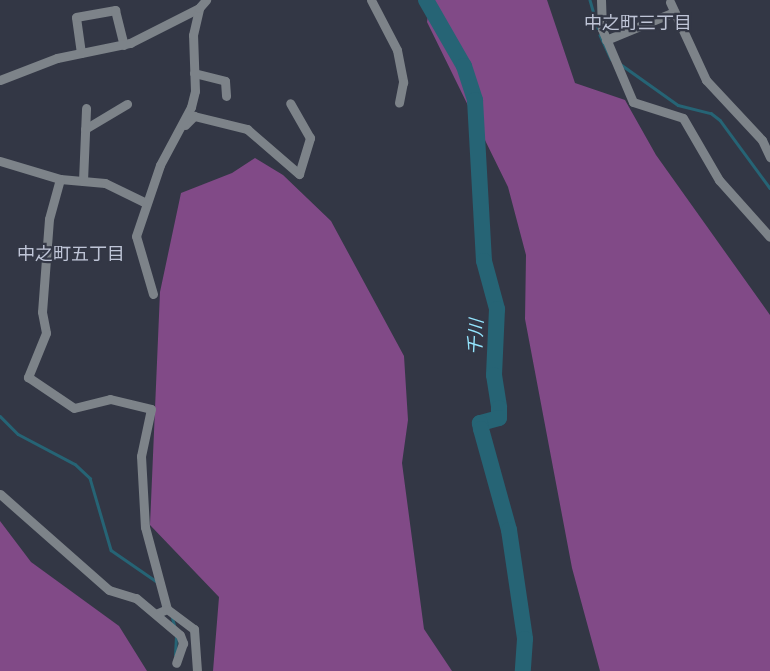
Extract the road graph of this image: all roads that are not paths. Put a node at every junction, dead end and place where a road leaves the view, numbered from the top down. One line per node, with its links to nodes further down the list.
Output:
1 (206, 0): 5 (street)
2 (371, 0): 13 (street)
3 (601, 0): 7 (street)
4 (670, 2): 6 (street)
5 (199, 8): 8 (street); 10 (street)
6 (674, 12): 7 (street); 19 (street)
7 (606, 40): 24 (street)
8 (124, 45): 9 (street); 9 (street)
9 (81, 53): 11 (street)
10 (194, 73): 12 (street); 17 (street)
11 (0, 80)
12 (226, 96)
13 (399, 103)
14 (127, 104): 18 (street)
15 (290, 104): 17 (street)
16 (86, 108): 18 (street)
17 (181, 128): 23 (street)
18 (85, 129): 22 (street)
19 (770, 157)
20 (0, 161): 21 (street)
21 (60, 179): 22 (street); 27 (street)
22 (83, 181): 23 (street)
23 (146, 203): 25 (street)
24 (770, 237)
25 (153, 294)
26 (0, 494): 28 (street)
27 (167, 609): 28 (street); 30 (street)
28 (156, 614): 29 (street)
29 (176, 663)
30 (197, 671)

